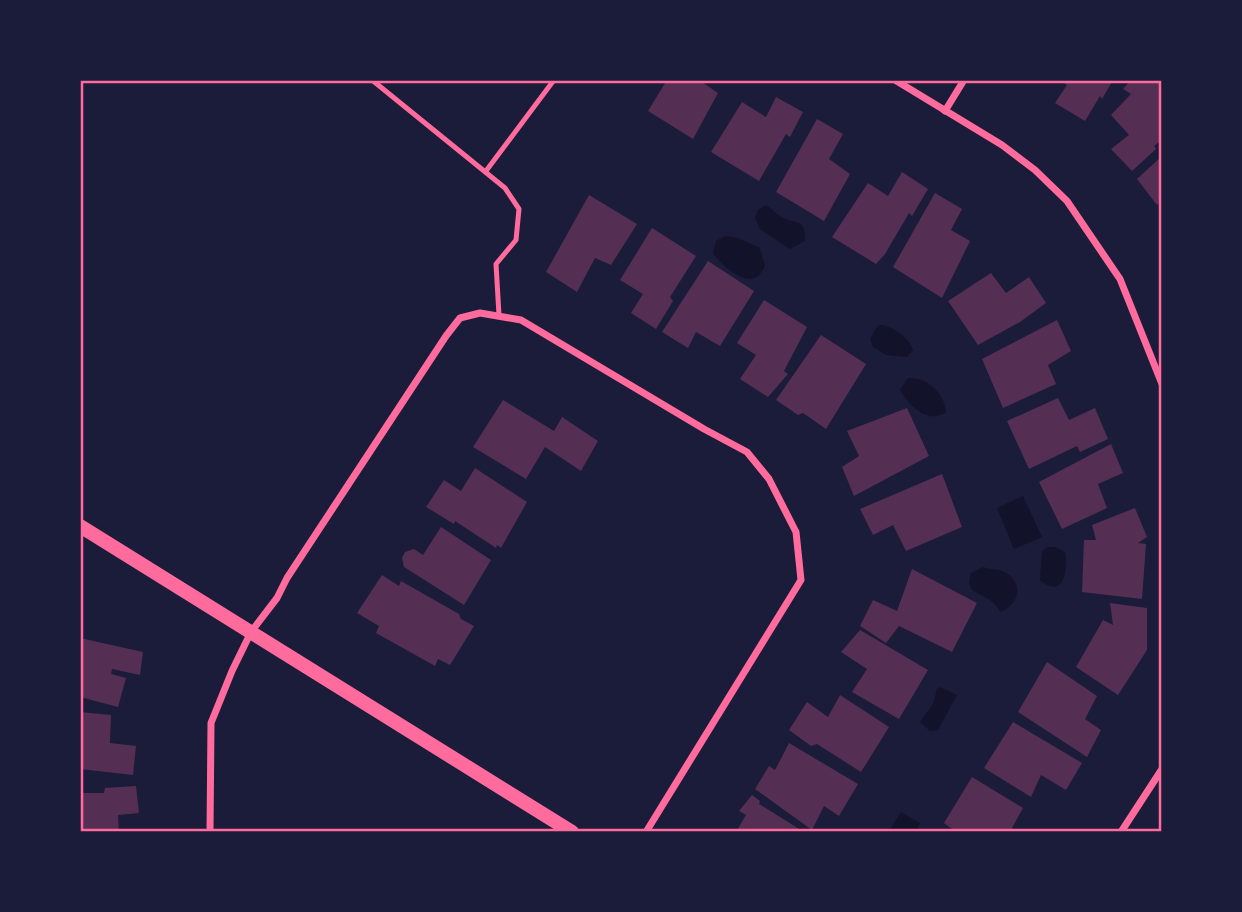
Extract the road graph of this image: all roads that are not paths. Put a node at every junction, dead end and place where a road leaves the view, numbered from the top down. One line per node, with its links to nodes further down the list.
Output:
1 (372, 80): 6 (lane)
2 (554, 80): 6 (lane)
3 (895, 80): 5 (street)
4 (964, 80): 5 (street)
5 (945, 111): 8 (street)
6 (486, 171): 7 (lane)
7 (499, 315): 10 (street); 14 (street)
8 (1161, 384)
9 (80, 526): 10 (main road)
10 (251, 632): 12 (street); 13 (main road)
11 (1161, 769): 15 (street)
12 (210, 831)
13 (572, 831)
14 (646, 831)
15 (1121, 831)

